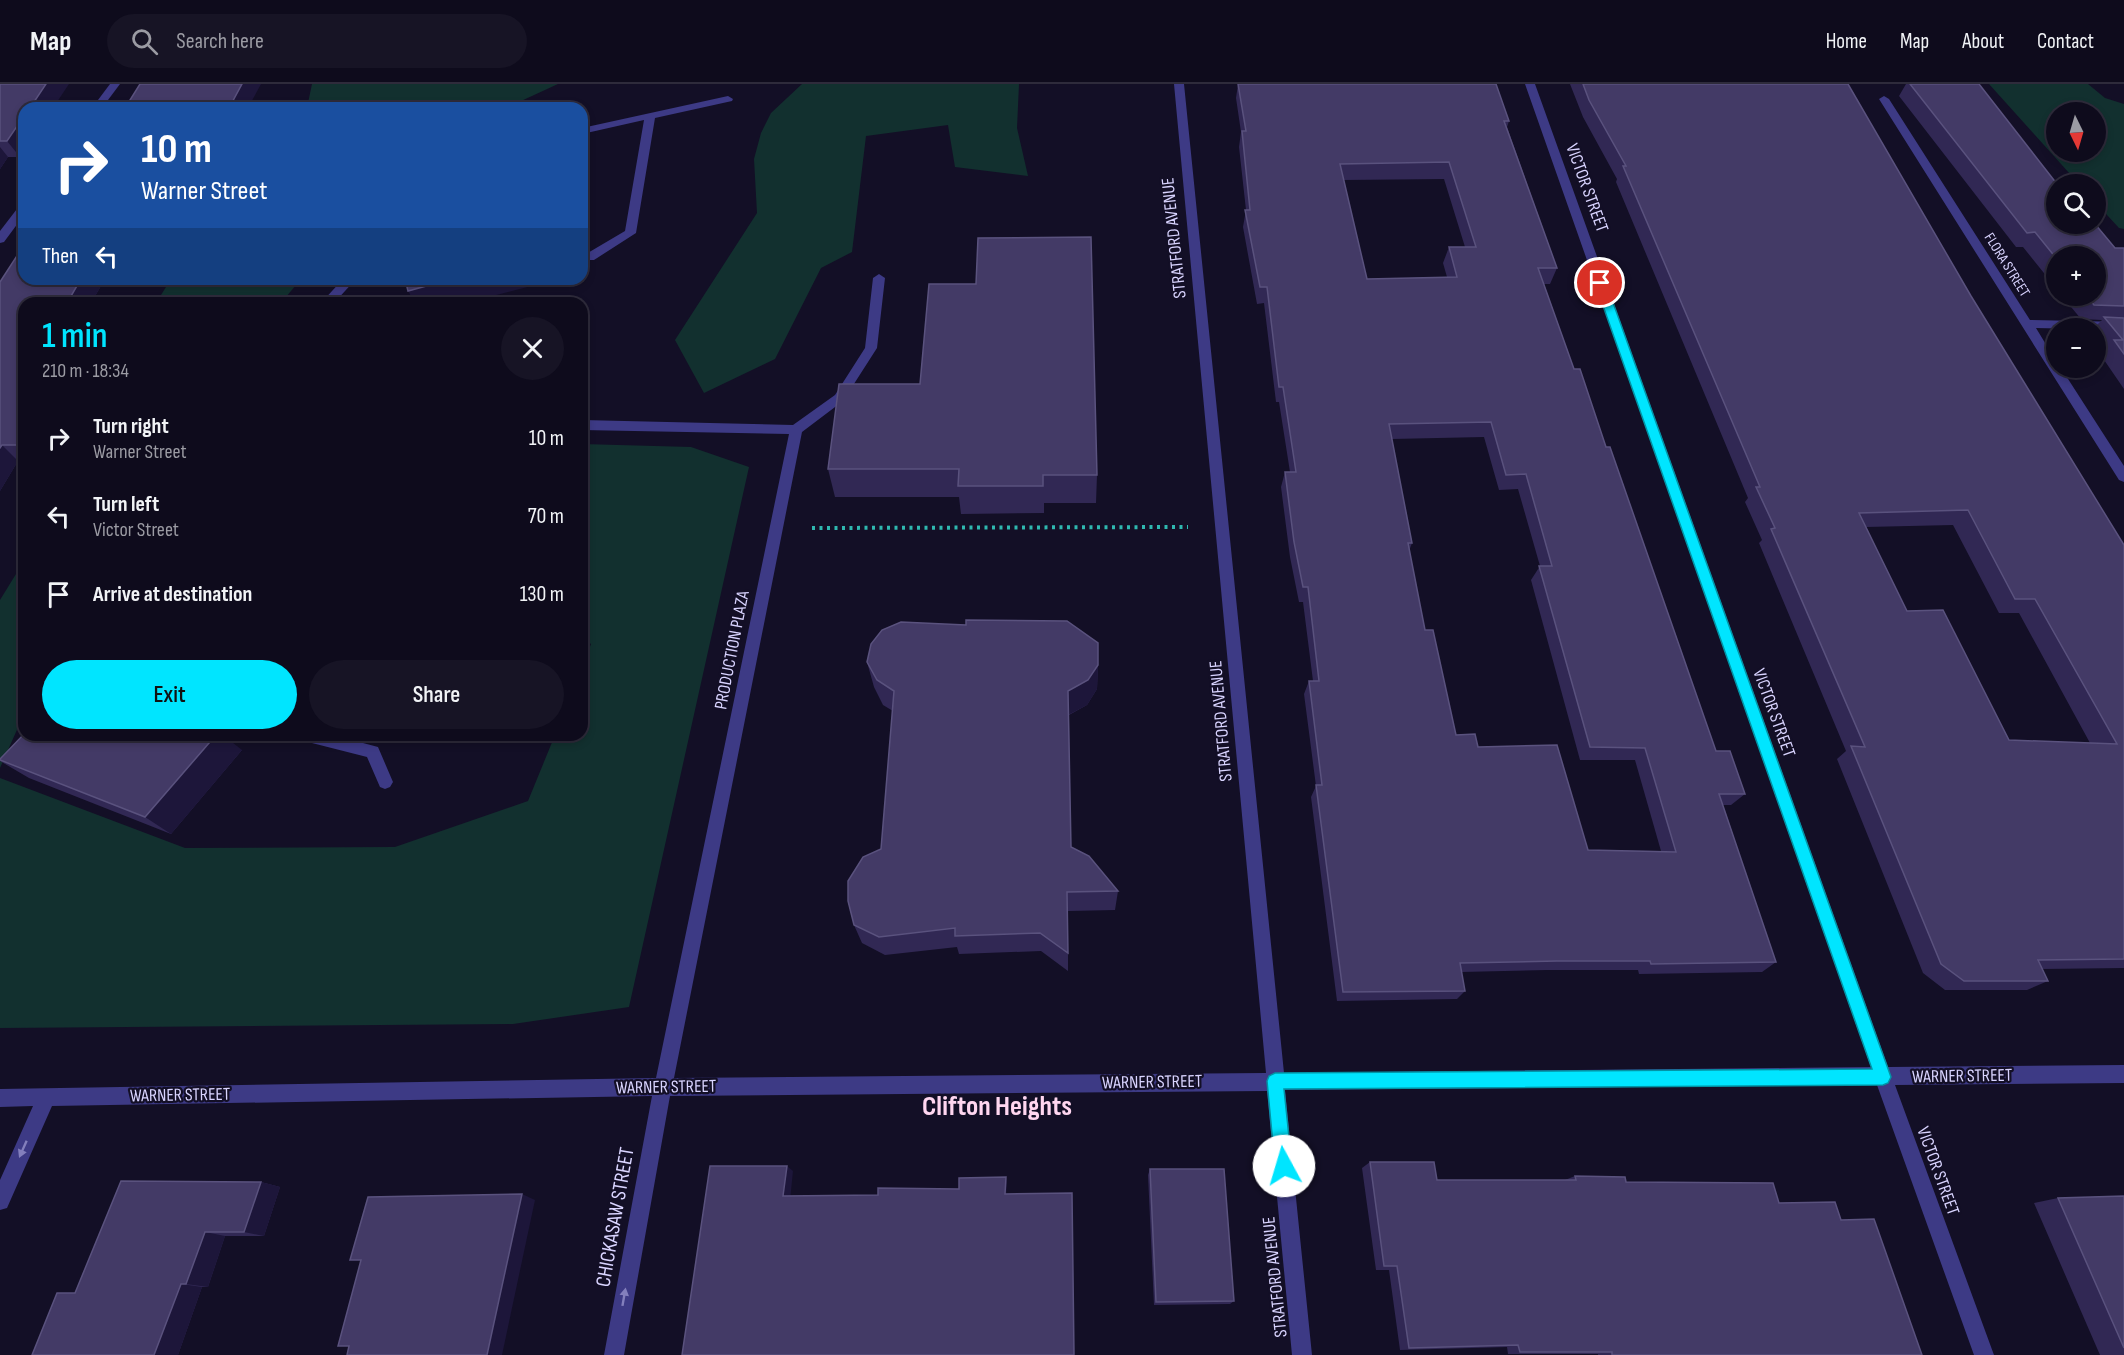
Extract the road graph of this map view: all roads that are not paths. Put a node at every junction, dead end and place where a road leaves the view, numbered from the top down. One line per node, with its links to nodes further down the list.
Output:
1 (115, 84): 6 (street)
2 (1179, 84): 24 (street, STRATFORD AVENUE)
3 (1530, 84): 23 (street, VICTOR STREET)
4 (728, 99): 7 (street)
5 (1884, 99): 15 (street, FLORA STREET)
6 (102, 102)
7 (650, 116): 8 (street); 11 (street)
8 (588, 130)
9 (18, 215): 10 (street)
10 (0, 239)
11 (590, 257)
12 (879, 279): 18 (street)
13 (344, 285): 14 (street)
14 (333, 297)
15 (2026, 324): 16 (street); 19 (street, FLORA STREET)
16 (2124, 326)
17 (588, 425): 18 (street)
18 (796, 430): 25 (street, PRODUCTION PLAZA)
19 (2124, 477)
20 (331, 741): 21 (street)
21 (385, 782)
22 (2124, 1074): 23 (street, WARNER STREET)
23 (1883, 1077): 24 (street, WARNER STREET); 31 (street, VICTOR STREET)
24 (1275, 1081): 25 (street, WARNER STREET); 30 (street, STRATFORD AVENUE)
25 (663, 1087): 26 (street, WARNER STREET); 29 (street, CHICKASAW STREET, one-way to 25)
26 (47, 1097): 27 (street, WARNER STREET); 28 (street, one-way to 28)
27 (0, 1098)
28 (0, 1201)
29 (614, 1355)
30 (1302, 1355)
31 (1984, 1355)

